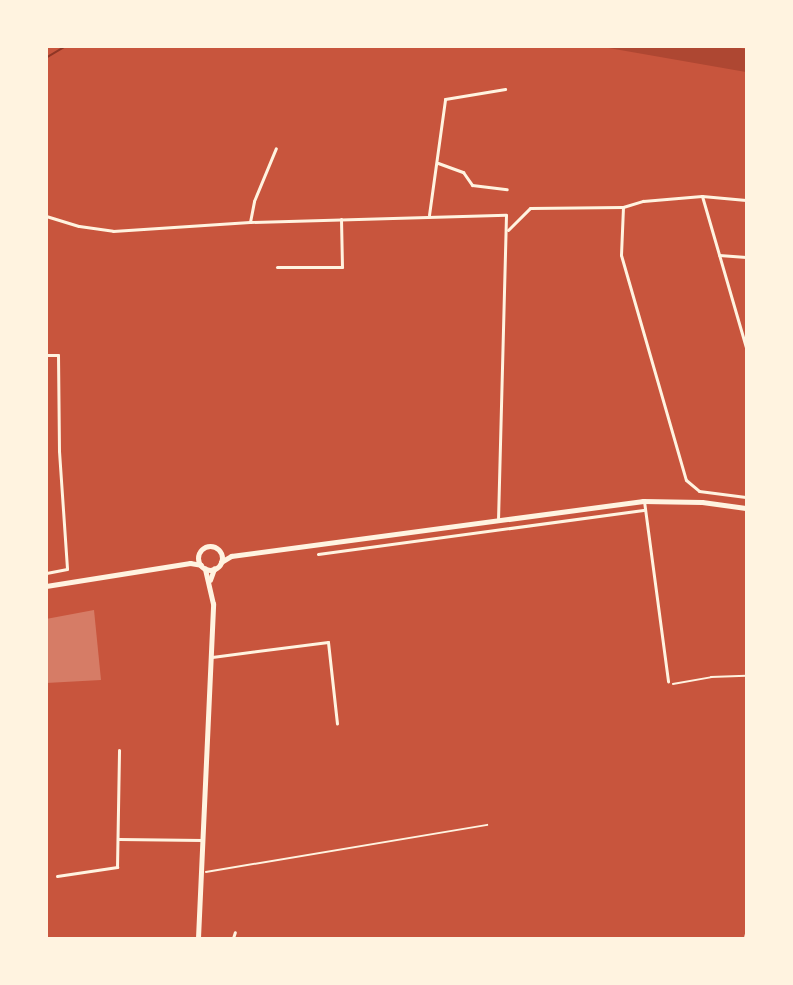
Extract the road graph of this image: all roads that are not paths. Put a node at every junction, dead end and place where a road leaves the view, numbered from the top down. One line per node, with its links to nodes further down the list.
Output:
1 (505, 89): 3 (street)
2 (276, 148): 11 (street)
3 (438, 163): 4 (street); 8 (street)
4 (507, 189)
5 (702, 196): 6 (street); 7 (street); 13 (street)
6 (747, 200)
7 (623, 207): 12 (street); 18 (street)
8 (429, 215): 10 (street); 12 (street)
9 (46, 216): 11 (street)
10 (341, 219): 11 (street); 15 (street)
11 (250, 222)
12 (507, 232): 22 (street)
13 (719, 255): 14 (street); 16 (street)
14 (747, 257)
15 (277, 267)
16 (747, 347)
17 (46, 355): 31 (street)
18 (747, 496)
19 (643, 501): 20 (main road); 21 (street); 22 (main road)
20 (747, 508)
21 (645, 510): 24 (street); 35 (street)
22 (498, 518): 26 (main road)
23 (220, 551): 25 (main road); 26 (main road); 27 (main road)
24 (318, 554)
25 (199, 555): 28 (main road); 29 (main road)
26 (231, 556): 27 (main road)
27 (221, 562): 30 (main road)
28 (190, 563): 29 (main road); 33 (main road)
29 (203, 567): 30 (main road); 32 (main road)
30 (214, 569): 32 (main road)
31 (46, 573)
32 (210, 580): 34 (main road)
33 (46, 586)
34 (212, 657): 36 (street); 39 (main road)
35 (668, 681)
36 (337, 724)
37 (119, 750): 38 (street)
38 (118, 839): 39 (street); 40 (street)
39 (204, 840): 42 (main road)
40 (57, 876)
41 (235, 932): 43 (street)
42 (198, 939)
43 (233, 939)

